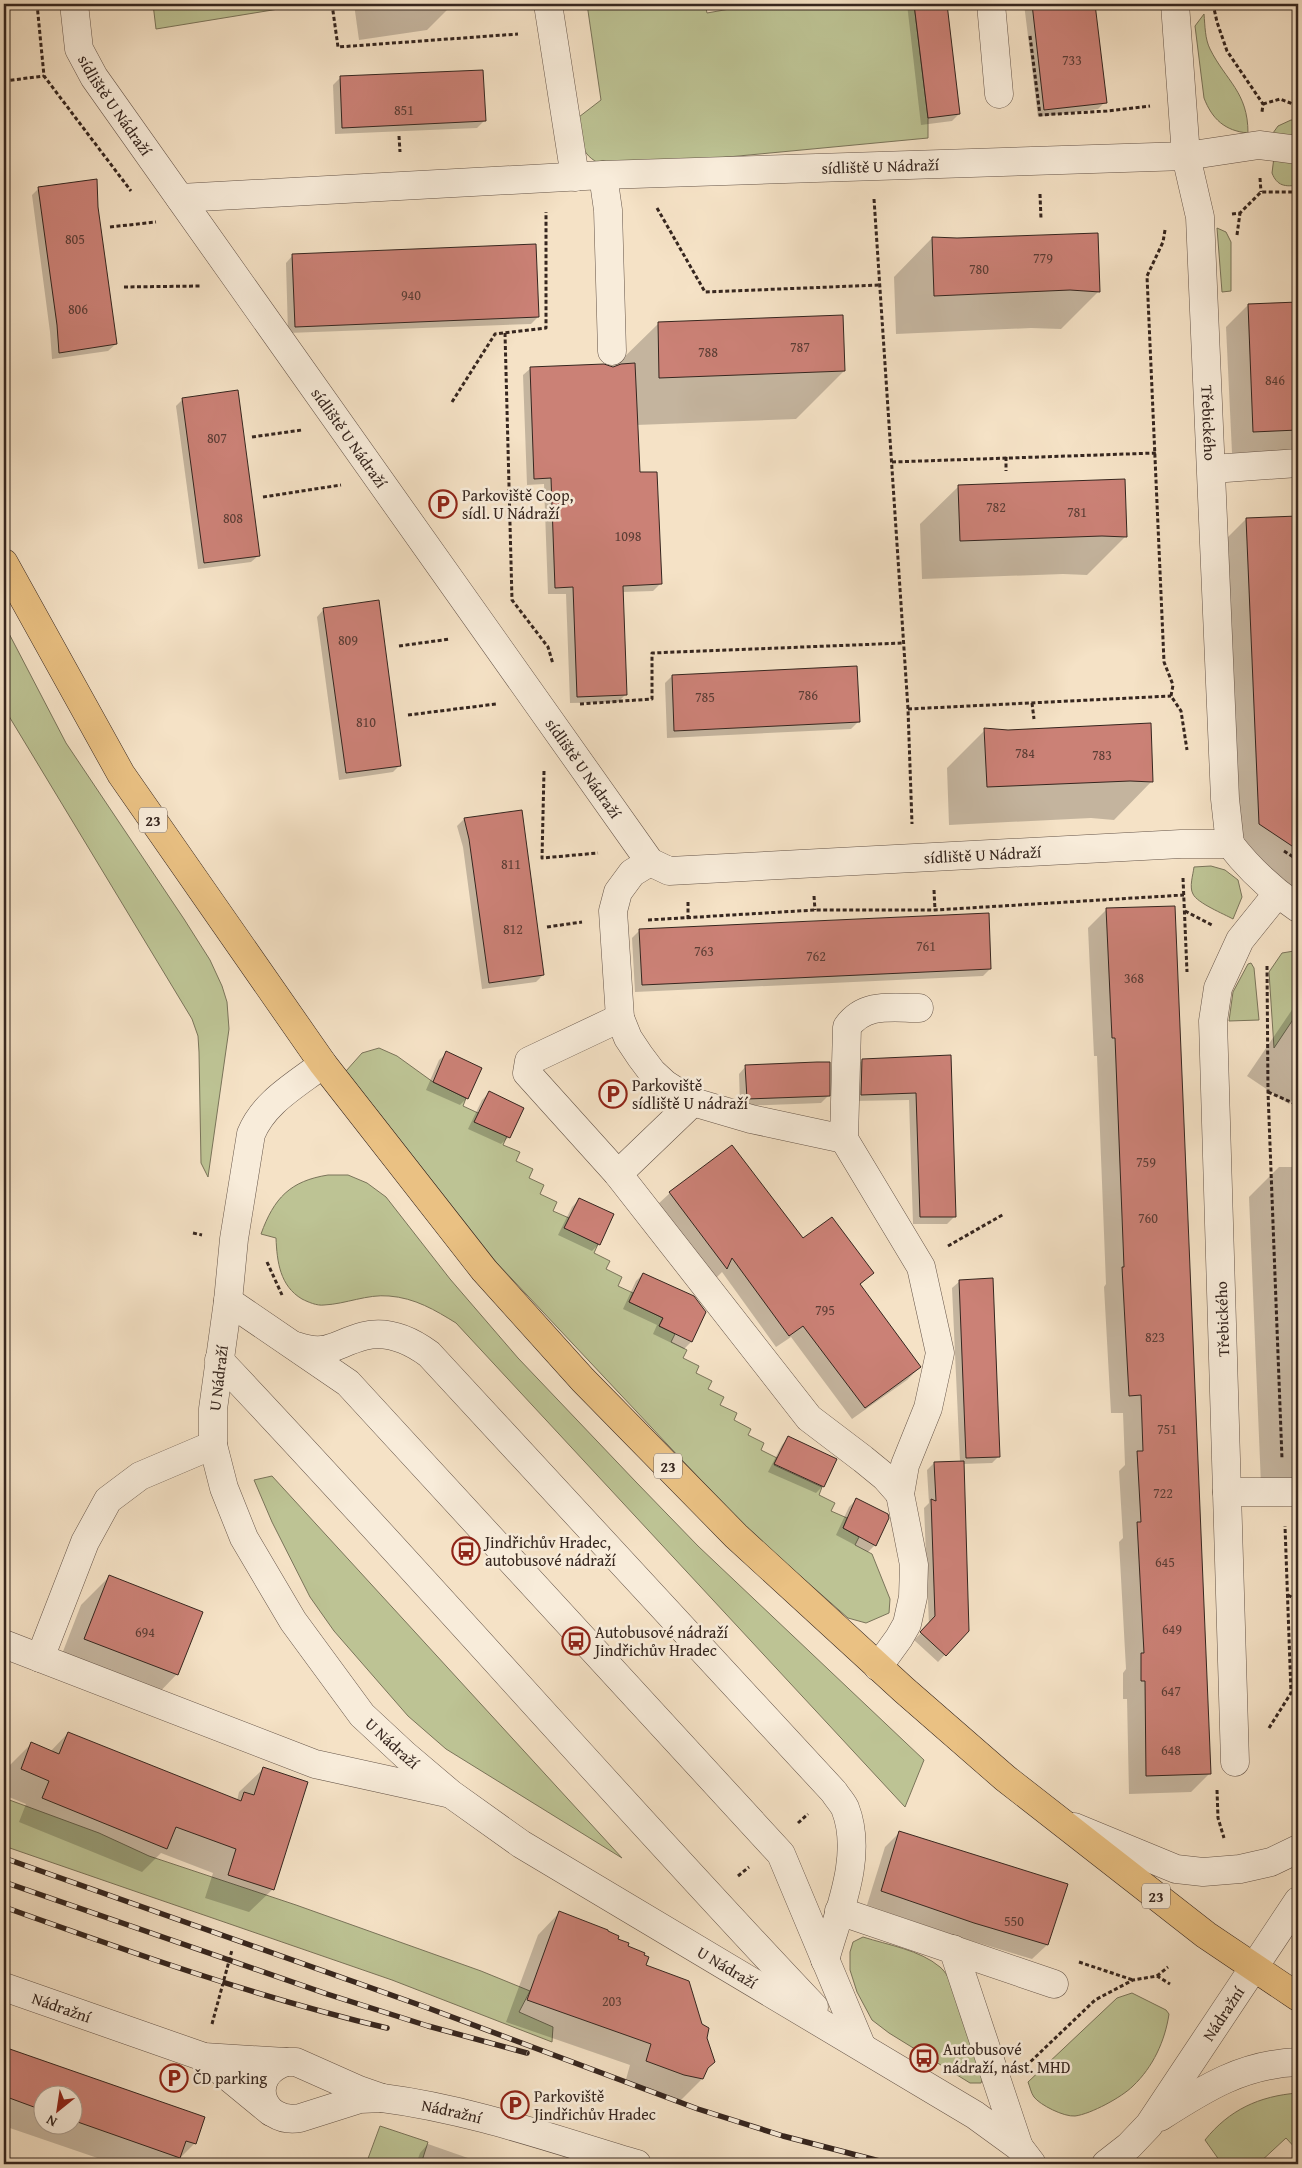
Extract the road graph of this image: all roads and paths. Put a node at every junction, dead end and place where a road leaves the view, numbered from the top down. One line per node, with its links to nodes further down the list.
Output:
1 (36, 4): 8 (path); 11 (path)
2 (74, 4): 23 (street, sídliště U Nádraží)
3 (332, 4): 10 (path)
4 (548, 4): 19 (street)
5 (991, 4): 13 (street)
6 (1175, 4): 17 (street, Třebického)
7 (1213, 4): 15 (path)
8 (4, 9)
9 (1030, 32): 14 (path)
10 (522, 34)
11 (44, 76): 12 (path); 24 (path)
12 (4, 82)
13 (999, 94)
14 (1156, 105)
15 (1298, 106)
16 (1298, 150): 17 (street, sídliště U Nádraží)
17 (1186, 156): 18 (street, sídliště U Nádraží); 44 (street, Třebického)
18 (602, 175): 19 (street, sídliště U Nádraží); 36 (street)
19 (575, 177): 23 (street, sídliště U Nádraží)
20 (1040, 188): 29 (path)
21 (873, 191): 32 (path)
22 (1298, 192): 27 (path)
23 (180, 198): 65 (street, sídliště U Nádraží)
24 (137, 199)
25 (656, 206): 32 (path)
26 (546, 208): 35 (path)
27 (1240, 213)
28 (148, 214): 30 (path)
29 (1041, 219)
30 (110, 227)
31 (1166, 228): 40 (path)
32 (880, 285): 42 (path)
33 (200, 286): 34 (path)
34 (124, 287)
35 (505, 333): 37 (path); 52 (path)
36 (612, 351)
37 (452, 402)
38 (306, 430): 39 (path)
39 (252, 437)
40 (1156, 453): 41 (path); 53 (path)
41 (1006, 457): 42 (path); 45 (path)
42 (892, 462): 50 (path)
43 (1298, 464): 44 (street)
44 (1212, 469): 63 (street, Třebického)
45 (1006, 471)
46 (347, 484): 47 (path)
47 (263, 497)
48 (4, 563): 73 (main road, 23)
49 (457, 638): 51 (path)
50 (904, 644): 56 (path); 57 (path)
51 (399, 646)
52 (554, 665)
53 (1171, 696): 55 (path); 60 (path)
54 (503, 703): 58 (path)
55 (1032, 703): 57 (path); 59 (path)
56 (574, 705)
57 (908, 709): 62 (path)
58 (408, 715)
59 (1034, 719)
60 (1188, 759)
61 (544, 765): 64 (path)
62 (912, 830)
63 (1230, 844): 65 (street, sídliště U Nádraží); 66 (street)
64 (598, 853)
65 (650, 862): 68 (street)
66 (1288, 901): 87 (street, Třebického)
67 (1185, 911): 68 (path)
68 (601, 922): 69 (path); 72 (street)
69 (548, 927)
70 (1266, 956): 74 (path)
71 (919, 1008): 77 (street)
72 (620, 1018): 75 (street); 78 (street)
73 (323, 1064): 80 (street, U Nádraží); 95 (main road, 23)
74 (1268, 1092): 76 (path); 88 (path)
75 (693, 1102): 77 (street); 78 (street)
76 (1298, 1105)
77 (844, 1139): 81 (street)
78 (618, 1174): 89 (street)
79 (1004, 1214): 81 (path)
80 (234, 1239): 82 (street, U Nádraží); 83 (path)
81 (921, 1267): 89 (street)
82 (228, 1301): 84 (street); 85 (street, U Nádraží)
83 (287, 1302)
84 (291, 1344): 103 (street); 106 (street)
85 (219, 1360): 86 (street, U Nádraží); 115 (street)
86 (212, 1445): 94 (street); 98 (street, U Nádraží)
87 (1227, 1492): 88 (street); 97 (street, Třebického)
88 (1291, 1492)
89 (900, 1494): 95 (street)
90 (1286, 1548): 91 (path)
91 (1288, 1594): 92 (path); 96 (path)
92 (1298, 1601)
93 (4, 1644): 94 (street)
94 (40, 1658): 98 (street)
95 (878, 1667): 99 (main road, 23)
96 (1269, 1728)
97 (1226, 1772): 100 (path)
98 (451, 1794): 115 (street, U Nádraží)
99 (1062, 1822): 101 (street); 108 (main road, 23)
100 (1225, 1840)
101 (1298, 1849)
102 (1298, 1901): 108 (street, Nádražní)
103 (839, 1911): 104 (street); 106 (street)
104 (953, 1949): 110 (street); 124 (street)
105 (232, 1950): 114 (path)
106 (825, 1960): 116 (street)
107 (1168, 1967): 109 (path)
108 (1253, 1968): 113 (main road, 23); 123 (street, Nádražní)
109 (1157, 1976): 111 (path); 120 (path)
110 (1054, 1984)
111 (1170, 1984)
112 (4, 1987): 117 (street, Nádražní)
113 (1298, 1997)
114 (216, 2011)
115 (837, 2031): 116 (street, U Nádraží)
116 (861, 2045): 124 (street, U Nádraží)
117 (204, 2057): 118 (street, Nádražní); 122 (street, Nádražní)
118 (286, 2062): 121 (street, Nádražní); 122 (street)
119 (1298, 2062): 123 (street, Nádražní)
120 (1022, 2070)
121 (382, 2098): 122 (street, Nádražní); 125 (street, Nádražní)
122 (273, 2113)
123 (1148, 2125): 126 (street, Nádražní)
124 (1025, 2155)
125 (636, 2164)
126 (1106, 2164)

